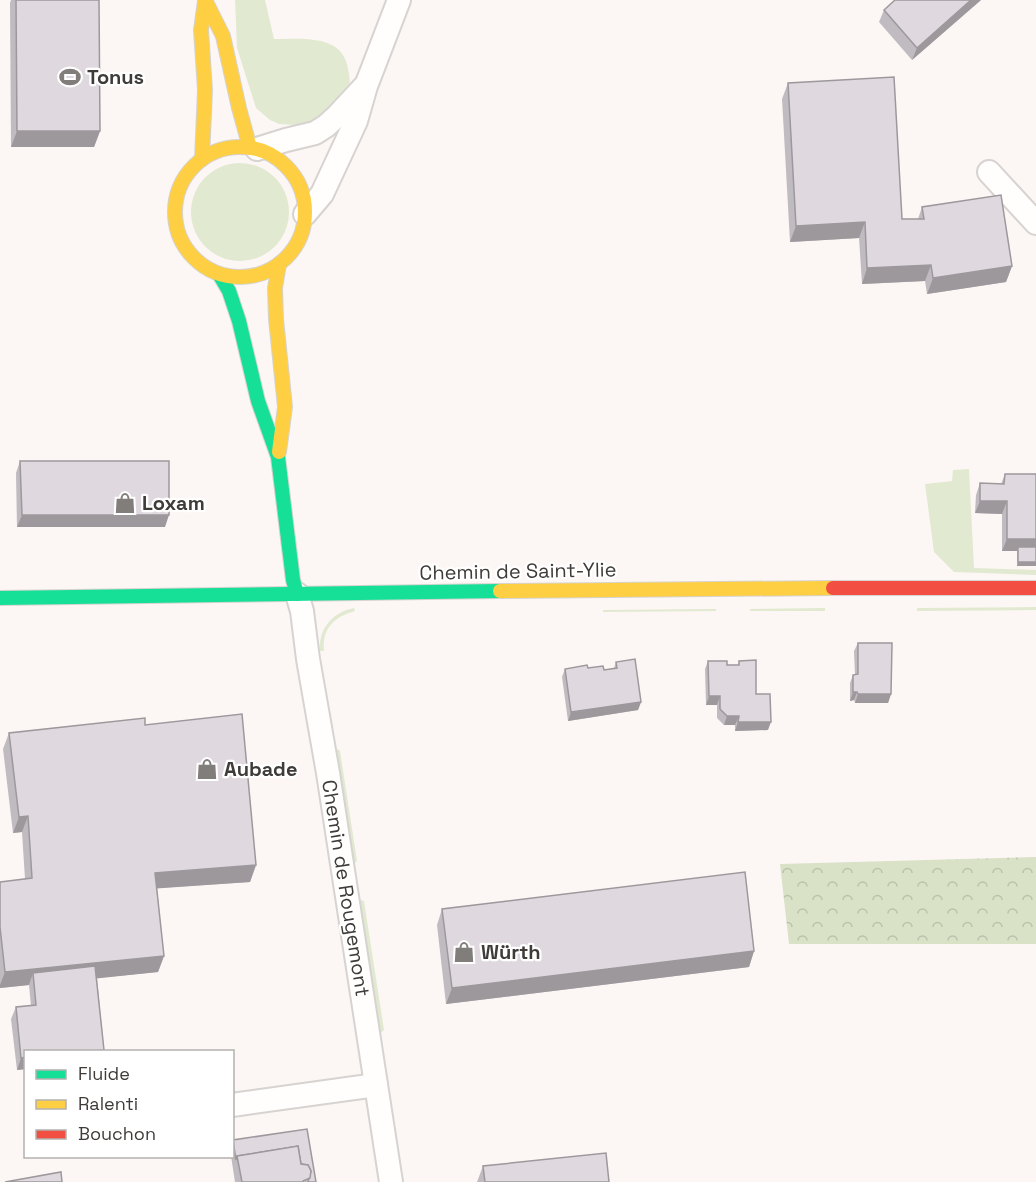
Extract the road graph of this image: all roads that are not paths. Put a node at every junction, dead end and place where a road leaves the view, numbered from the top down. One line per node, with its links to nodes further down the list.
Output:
1 (399, 0): 3 (street)
2 (205, 1): 4 (street); 5 (street)
3 (366, 86): 4 (street); 7 (street)
4 (254, 148): 5 (street); 7 (street)
5 (202, 159): 10 (street)
6 (989, 172): 8 (street)
7 (305, 214): 9 (street)
8 (1036, 223)
9 (279, 264): 10 (street); 11 (street)
10 (219, 274): 11 (street)
11 (278, 457): 13 (street)
12 (1036, 588): 13 (street, Chemin de Saint-Ylie)
13 (297, 594): 14 (street, Chemin de Saint-Ylie); 15 (street, Chemin de Rougemont)
14 (0, 598)
15 (376, 1085): 16 (street); 17 (street, Chemin de Rougemont)
16 (234, 1105)
17 (391, 1182)

